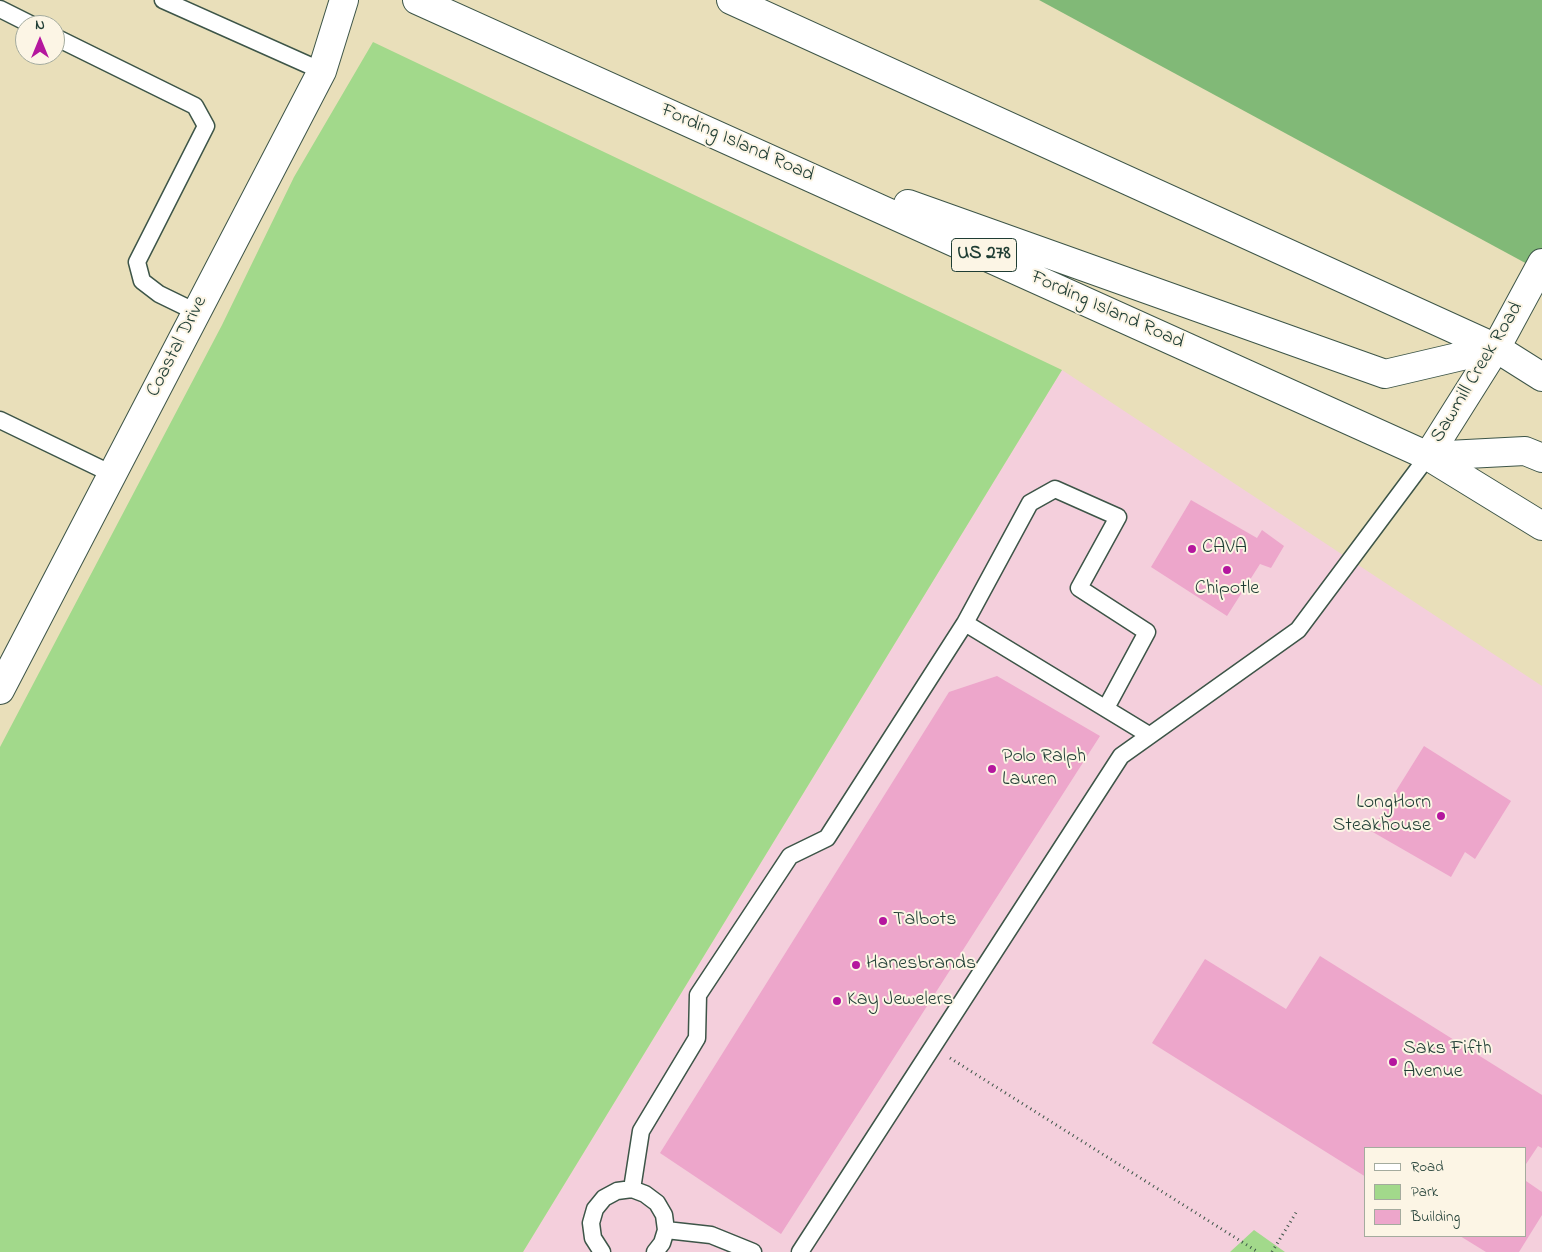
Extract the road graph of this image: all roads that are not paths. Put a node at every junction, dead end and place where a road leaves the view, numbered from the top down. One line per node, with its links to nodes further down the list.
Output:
1 (163, 0): 8 (lane)
2 (344, 0): 8 (main road, Coastal Drive)
3 (417, 0): 9 (main road, Fording Island Road / US 278)
4 (731, 0): 12 (main road)
5 (0, 9): 6 (lane)
6 (15, 16)
7 (65, 42): 11 (lane)
8 (322, 71): 11 (main road, Coastal Drive)
9 (716, 135): 12 (main road); 15 (main road, Fording Island Road / US 278)
10 (1542, 264): 12 (main road, Sawmill Creek Road)
11 (196, 312): 17 (main road, Coastal Drive)
12 (1496, 348): 13 (main road); 15 (main road, Sawmill Creek Road)
13 (1542, 378)
14 (0, 420): 17 (lane)
15 (1428, 456): 16 (main road); 18 (main road, Fording Island Road / US 278); 22 (lane)
16 (1542, 458)
17 (112, 474): 20 (main road, Coastal Drive)
18 (1542, 526)
19 (965, 623): 21 (lane); 21 (lane); 23 (lane)
20 (0, 690)
21 (1106, 708): 22 (lane)
22 (1149, 735): 29 (lane)
23 (632, 1189): 24 (lane); 25 (lane)
24 (666, 1230): 27 (lane); 28 (lane)
25 (589, 1245): 26 (lane)
26 (602, 1252)
27 (655, 1252)
28 (753, 1252)
29 (800, 1252)

